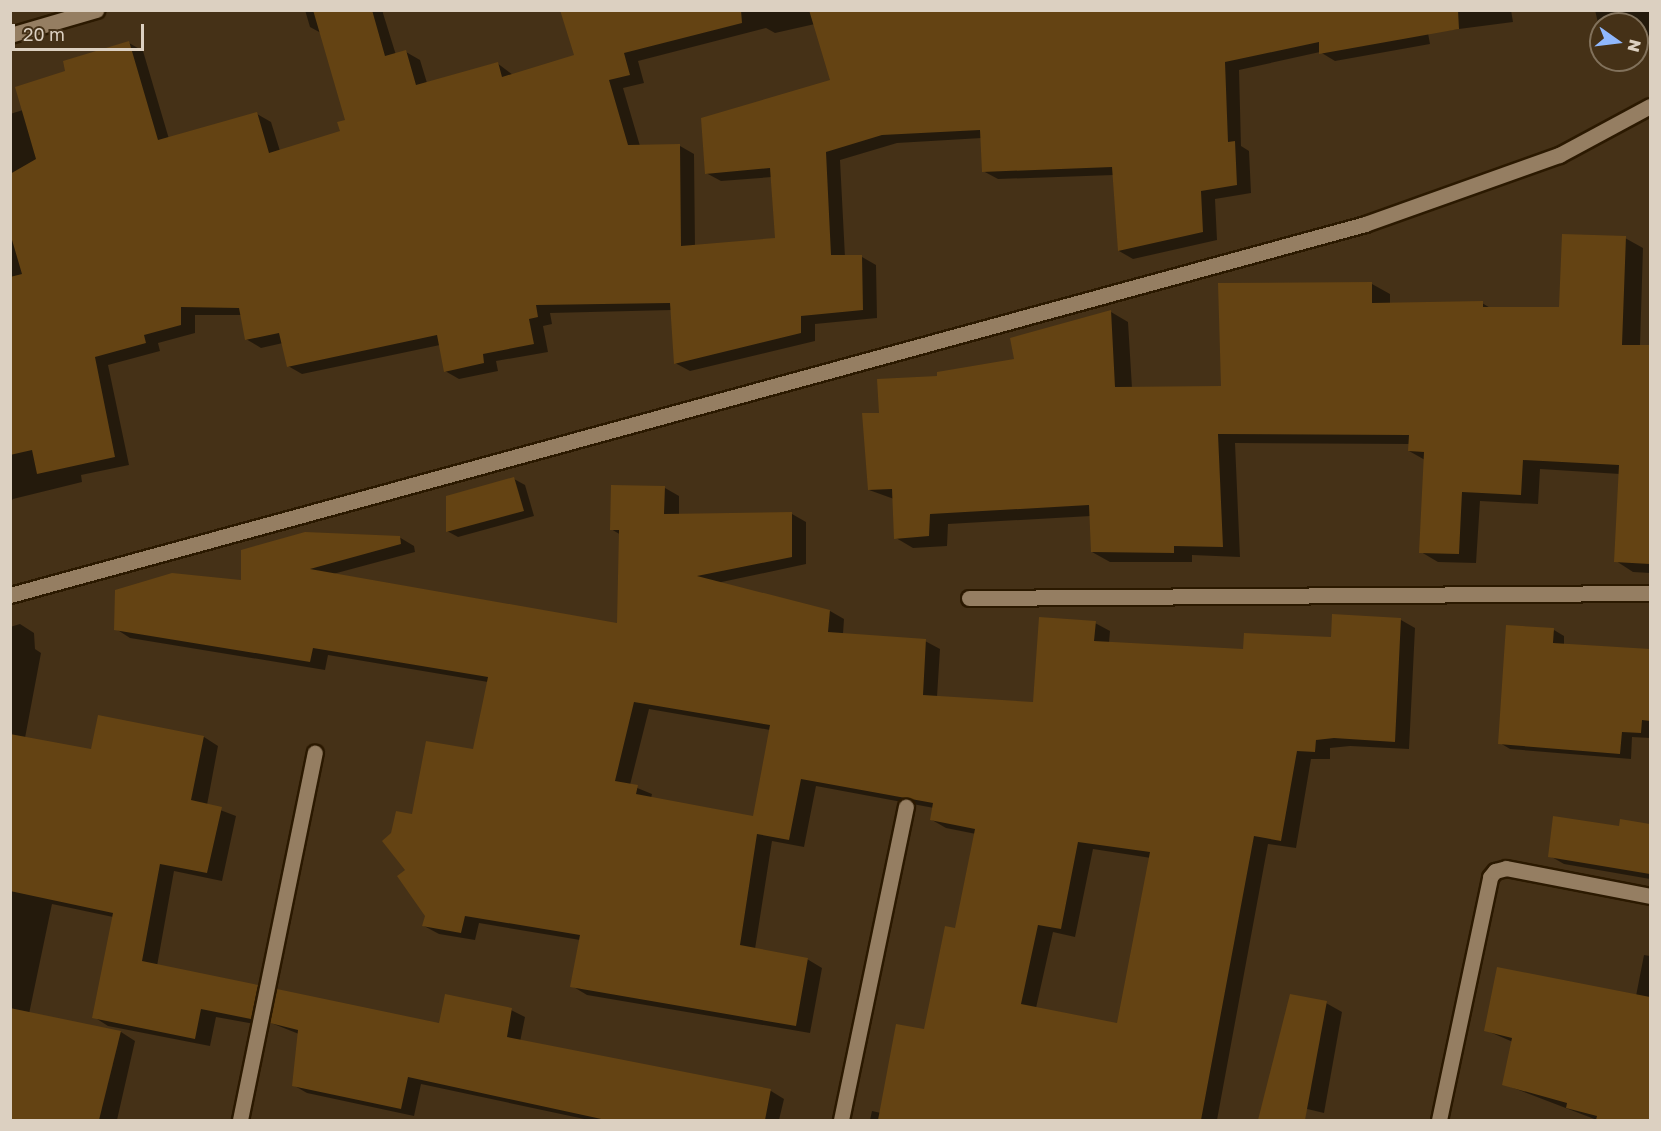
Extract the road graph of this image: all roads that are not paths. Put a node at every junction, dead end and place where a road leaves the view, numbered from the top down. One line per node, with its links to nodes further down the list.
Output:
1 (96, 10): 2 (street)
2 (10, 35)
3 (1650, 106): 5 (street)
4 (1650, 593): 6 (street)
5 (10, 595)
6 (969, 598)
7 (315, 753): 10 (street)
8 (906, 807): 11 (street)
9 (1650, 896): 12 (street)
10 (240, 1120)
11 (841, 1120)
12 (1438, 1120)

